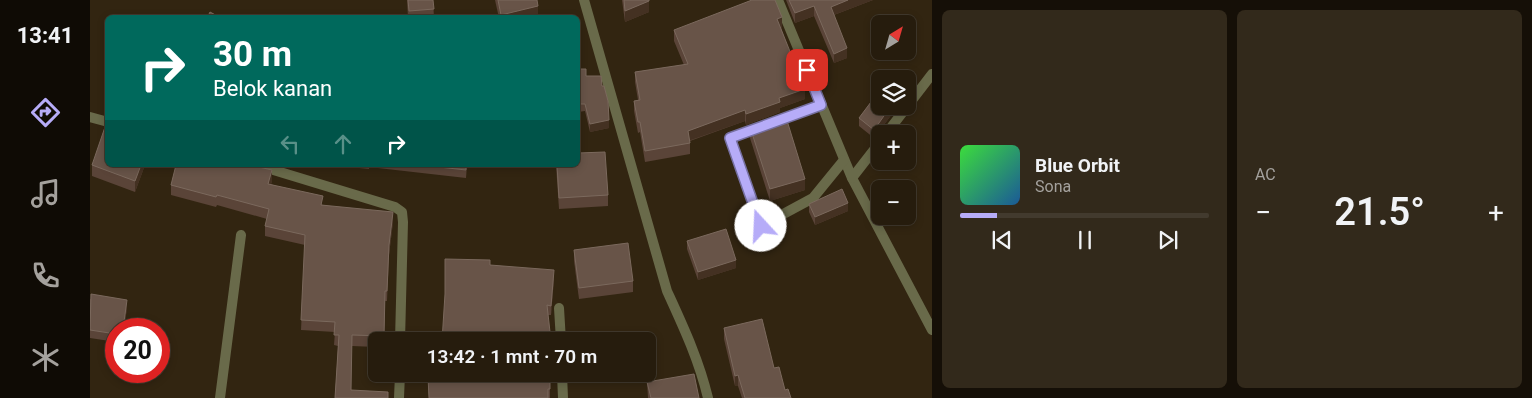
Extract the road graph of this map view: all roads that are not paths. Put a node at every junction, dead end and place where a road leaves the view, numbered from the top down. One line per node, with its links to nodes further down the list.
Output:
1 (584, 0): 22 (street)
2 (778, 0): 4 (street)
3 (932, 74): 7 (street)
4 (821, 105): 9 (street); 9 (street)
5 (90, 118): 6 (street)
6 (105, 121)
7 (893, 125)
8 (871, 154): 11 (street)
9 (844, 160): 11 (street)
10 (264, 167): 15 (street)
11 (852, 178): 14 (street)
12 (241, 235): 19 (street)
13 (559, 308): 16 (street)
14 (932, 330)
15 (400, 332)
16 (560, 332)
17 (400, 382): 20 (street)
18 (562, 382): 21 (street)
19 (220, 398)
20 (399, 398)
21 (563, 398)
22 (708, 398)

